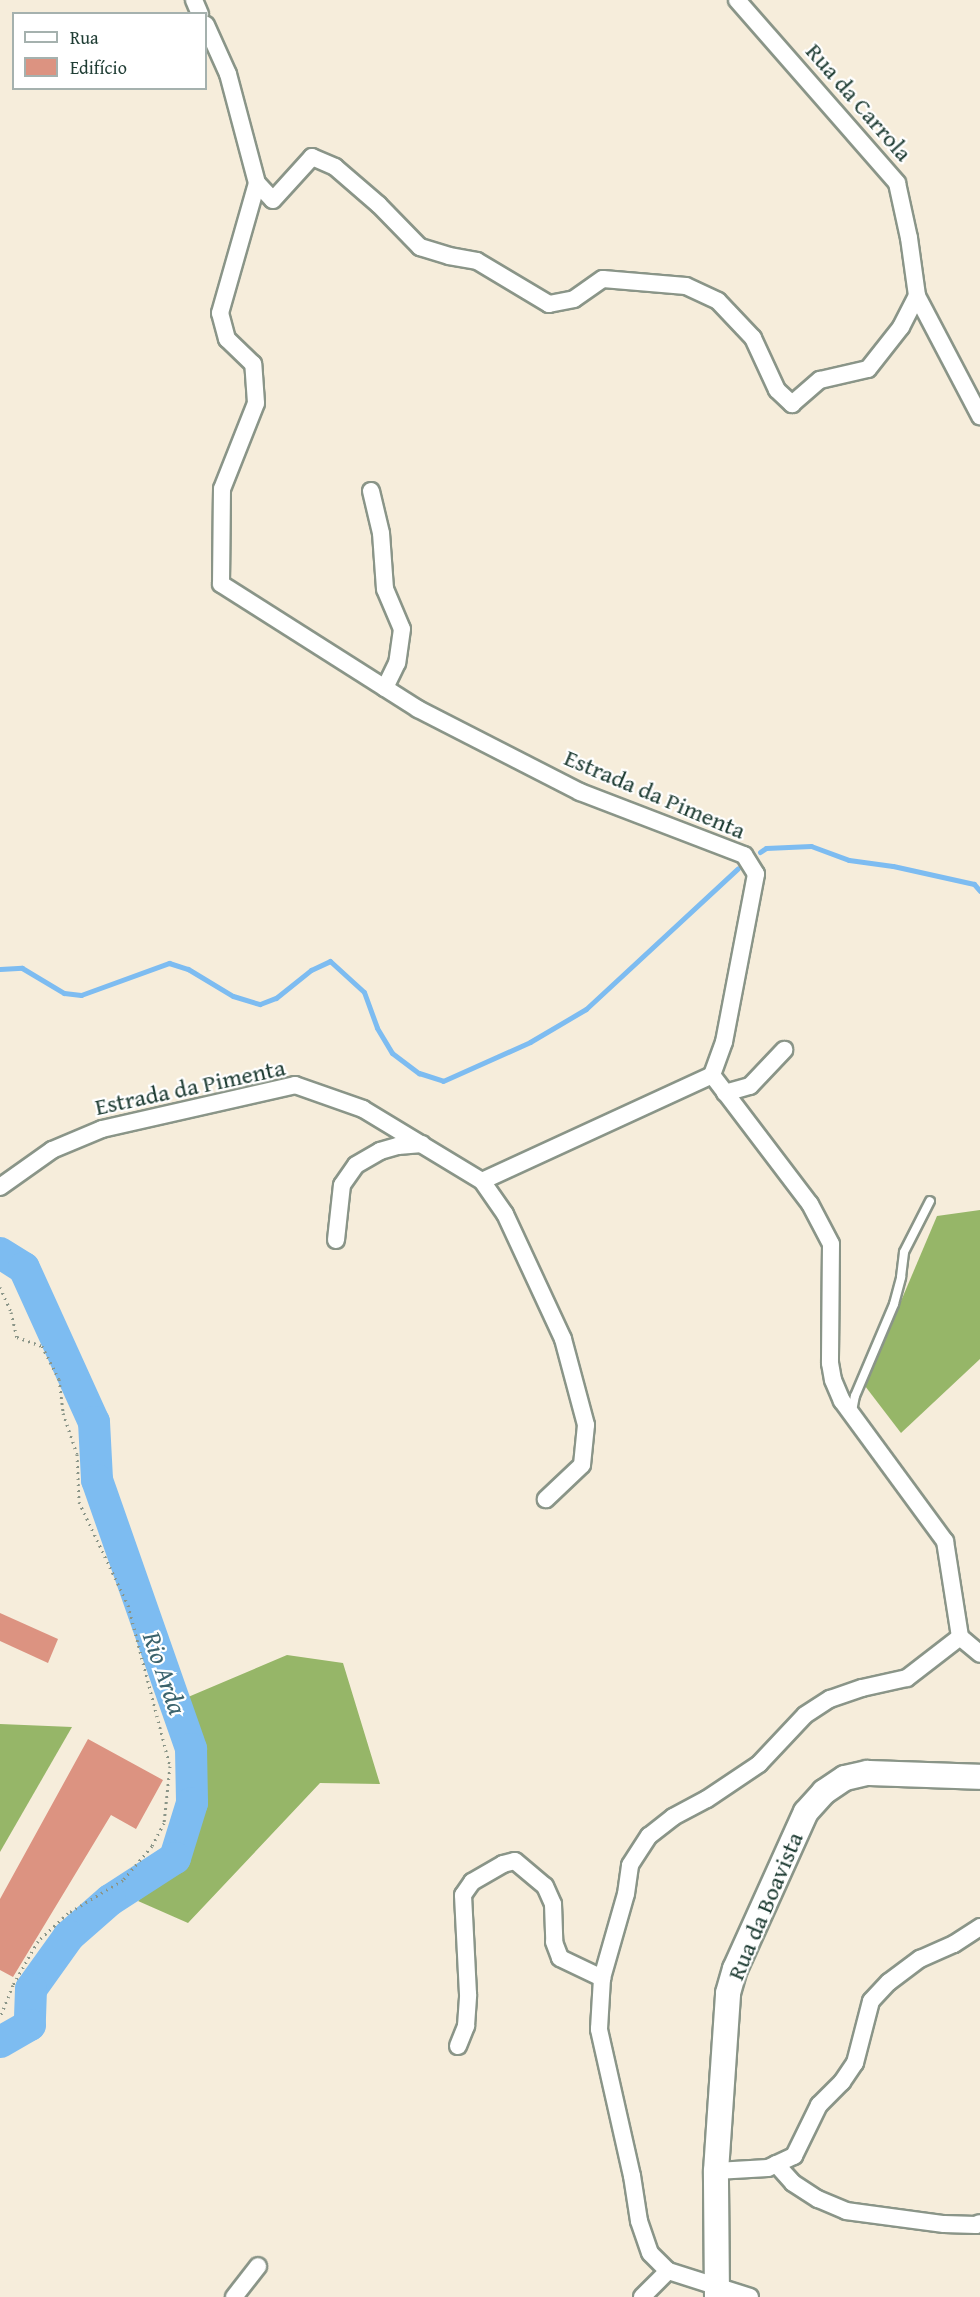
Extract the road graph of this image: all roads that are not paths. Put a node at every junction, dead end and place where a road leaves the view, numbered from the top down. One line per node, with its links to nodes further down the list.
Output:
1 (737, 0): 4 (street, Rua da Carrola)
2 (207, 27): 3 (street)
3 (257, 183): 4 (street); 7 (street, Estrada da Pimenta)
4 (917, 296): 5 (street, Rua da Carrola)
5 (980, 416)
6 (371, 491): 7 (street)
7 (385, 687): 9 (street, Estrada da Pimenta)
8 (784, 1050): 10 (street)
9 (712, 1075): 10 (street); 12 (street)
10 (725, 1093): 16 (street)
11 (422, 1144): 12 (street, Estrada da Pimenta); 13 (street, Estrada da Pimenta); 15 (street)
12 (482, 1181): 17 (street)
13 (0, 1187)
14 (930, 1201): 16 (lane)
15 (336, 1240)
16 (851, 1414): 18 (street)
17 (546, 1499)
18 (960, 1637): 19 (street); 22 (street)
19 (980, 1654)
20 (980, 1777): 25 (street, Rua da Boavista)
21 (980, 1927): 24 (street)
22 (602, 1978): 23 (street); 28 (street)
23 (458, 2046)
24 (776, 2164): 25 (street); 26 (street)
25 (716, 2171): 29 (street, Rua da Boavista)
26 (980, 2223)
27 (258, 2266): 30 (street)
28 (668, 2271): 29 (street); 31 (street)
29 (716, 2291): 32 (street)
30 (234, 2297)
31 (642, 2297)
32 (750, 2297)

